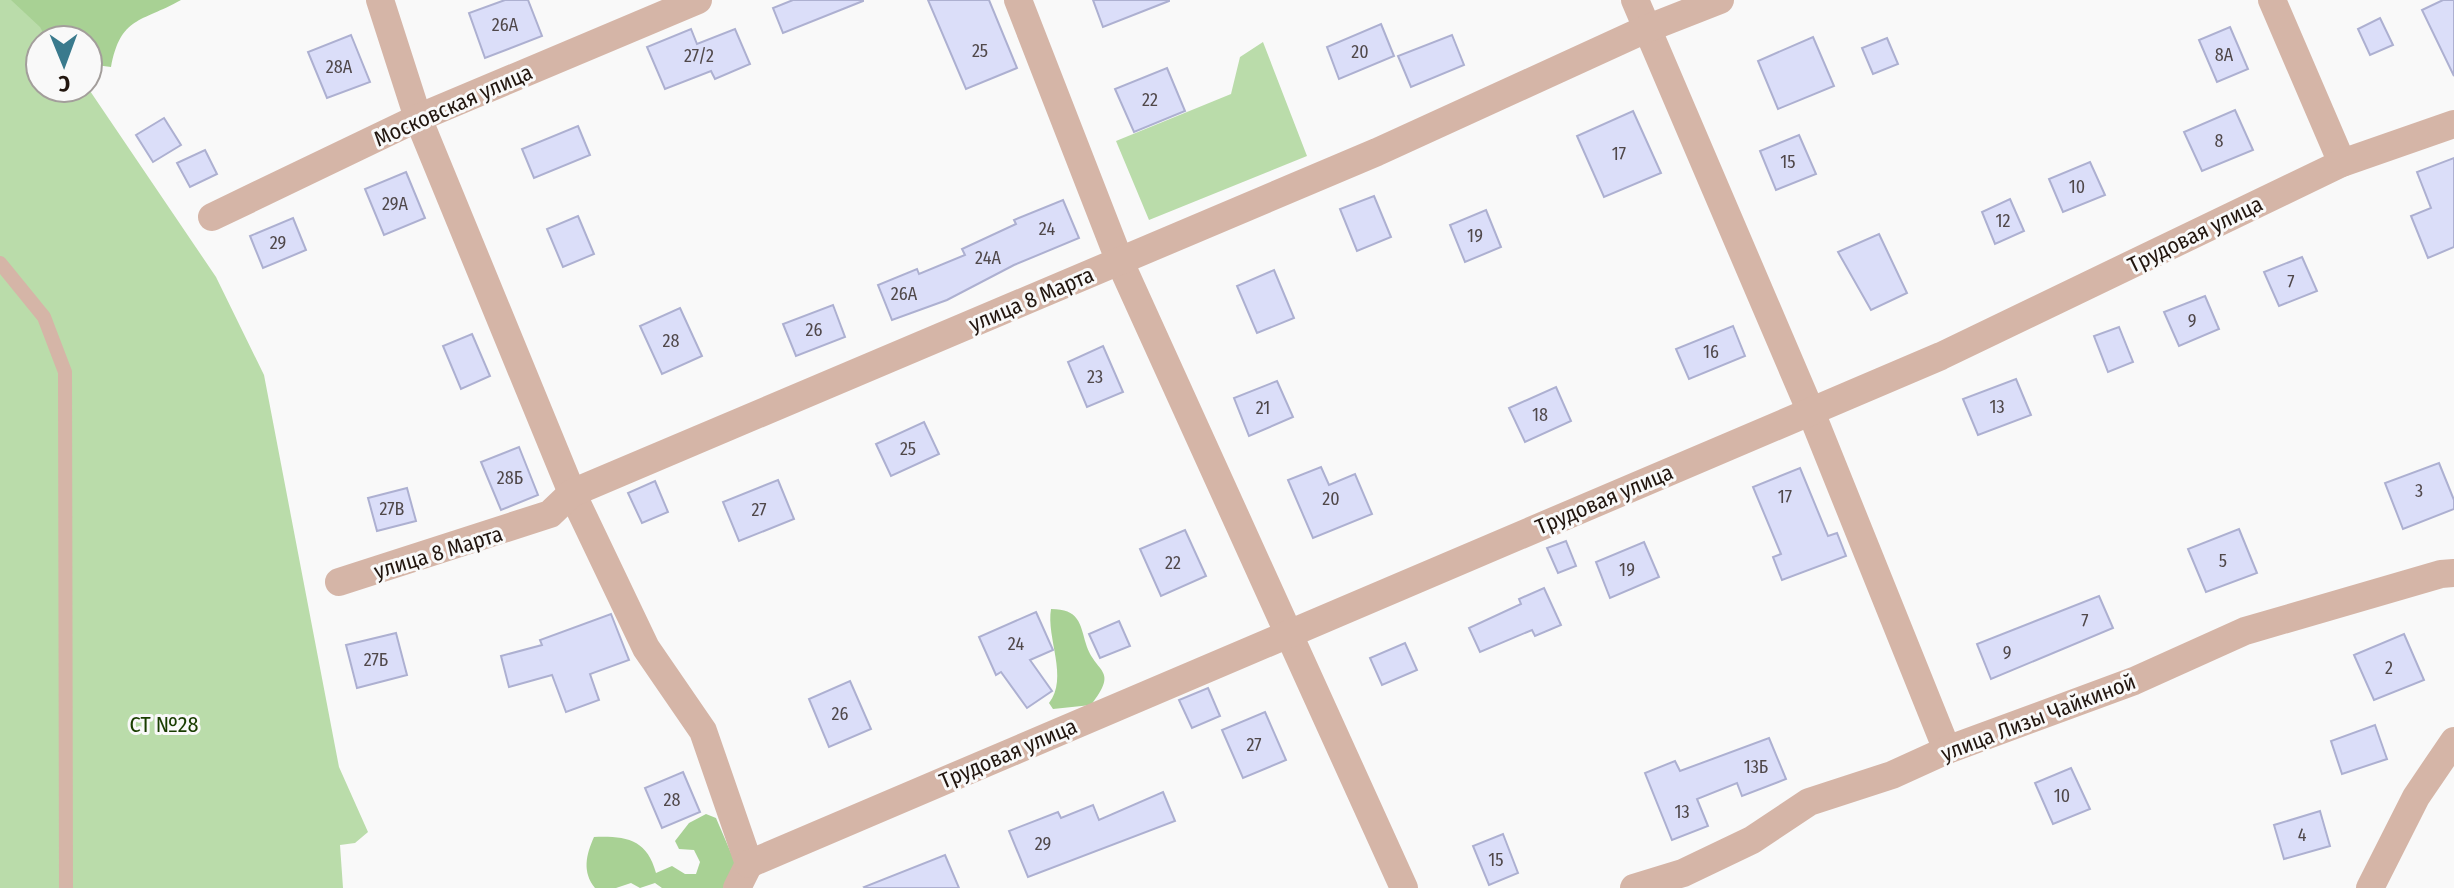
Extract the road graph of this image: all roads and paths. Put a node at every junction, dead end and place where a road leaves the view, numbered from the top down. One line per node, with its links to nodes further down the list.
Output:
1 (380, 0): 8 (street)
2 (698, 0): 8 (street, Московская улица)
3 (1018, 0): 12 (street)
4 (1635, 0): 7 (street)
5 (1720, 0): 7 (street, улица 8 Марта)
6 (2272, 0): 10 (street)
7 (1646, 29): 12 (street, улица 8 Марта); 14 (street)
8 (418, 118): 11 (street, Московская улица); 15 (street)
9 (2454, 124): 10 (street, Трудовая улица)
10 (2342, 163): 14 (street, Трудовая улица)
11 (212, 217)
12 (1120, 262): 15 (street, улица 8 Марта); 18 (street)
13 (0, 263): 22 (lane)
14 (1811, 412): 18 (street, Трудовая улица); 20 (street)
15 (572, 493): 17 (street, улица 8 Марта); 21 (street)
16 (2454, 573): 20 (street, улица Лизы Чайкиной)
17 (339, 582)
18 (1290, 632): 21 (street, Трудовая улица); 23 (street)
19 (2454, 741): 25 (street)
20 (1947, 750): 24 (street, улица Лизы Чайкиной)
21 (743, 876)
22 (66, 888)
23 (1404, 888)
24 (1634, 888)
25 (2370, 888)

